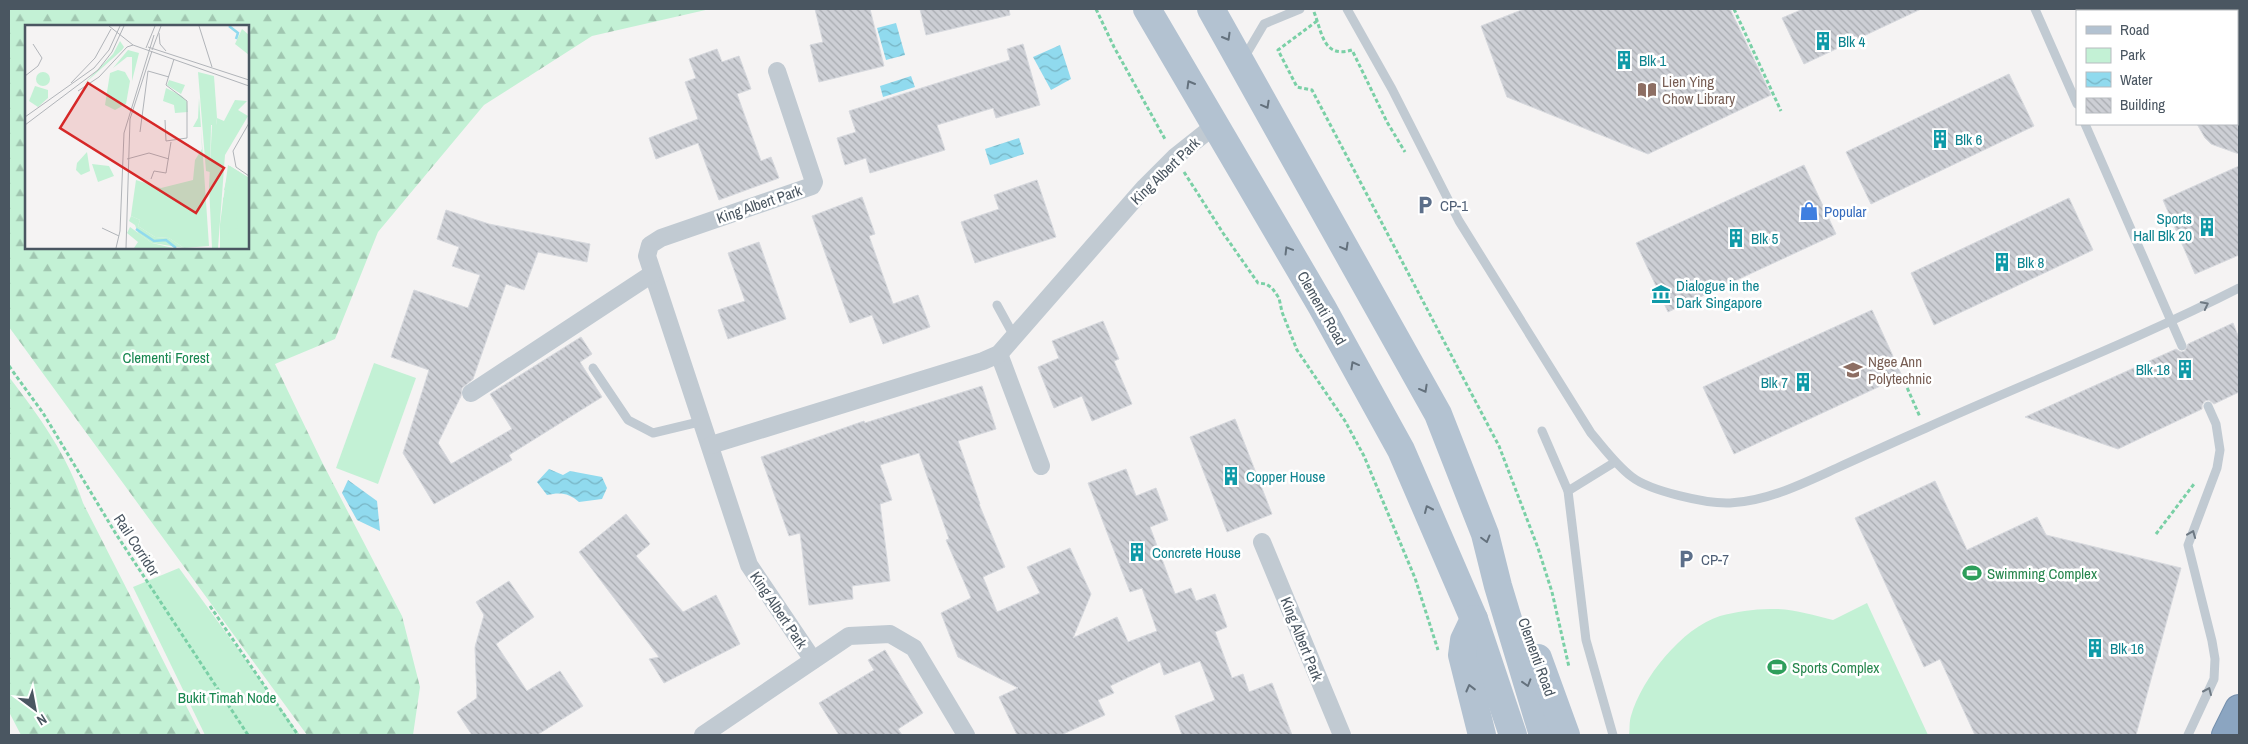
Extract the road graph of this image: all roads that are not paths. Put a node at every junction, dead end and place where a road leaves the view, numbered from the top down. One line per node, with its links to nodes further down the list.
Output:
1 (1147, 9): 10 (main road, Clementi Road, one-way to 1)
2 (1300, 9): 6 (lane)
3 (1347, 9): 24 (lane)
4 (2035, 9): 8 (lane)
5 (1216, 10): 6 (main road, Clementi Road, one-way to 6)
6 (1242, 63): 28 (main road, Clementi Road, one-way to 28)
7 (777, 71): 11 (street, King Albert Park)
8 (2076, 102)
9 (2085, 125): 14 (lane)
10 (1214, 126): 15 (street, King Albert Park); 29 (main road, Clementi Road, one-way to 10)
11 (652, 274): 19 (street); 21 (street, King Albert Park)
12 (2239, 288): 14 (lane, one-way to 12)
13 (997, 305): 15 (lane)
14 (2172, 322): 16 (lane); 24 (lane)
15 (1014, 336): 17 (street, King Albert Park)
16 (2182, 346)
17 (998, 354): 23 (street, King Albert Park); 25 (street)
18 (593, 368): 21 (lane)
19 (470, 393)
20 (2208, 406): 40 (lane, one-way to 20)
21 (702, 421): 23 (street, King Albert Park)
22 (1542, 431): 26 (lane)
23 (711, 445): 30 (street, King Albert Park)
24 (1615, 462): 26 (lane)
25 (1041, 466)
26 (1568, 491): 39 (lane)
27 (1262, 542): 34 (street, King Albert Park)
28 (1498, 586): 37 (main road, Clementi Road, one-way to 37); 38 (main road, Clementi Road)
29 (1474, 619): 35 (main road, one-way to 29); 36 (main road, Clementi Road)
30 (813, 660): 32 (street, King Albert Park); 33 (street, King Albert Park)
31 (2239, 709): 41 (highway)
32 (703, 735)
33 (966, 735)
34 (1342, 735)
35 (1482, 735)
36 (1513, 735)
37 (1543, 735)
38 (1566, 735)
39 (1613, 735)
40 (2188, 735)
41 (2226, 735)

